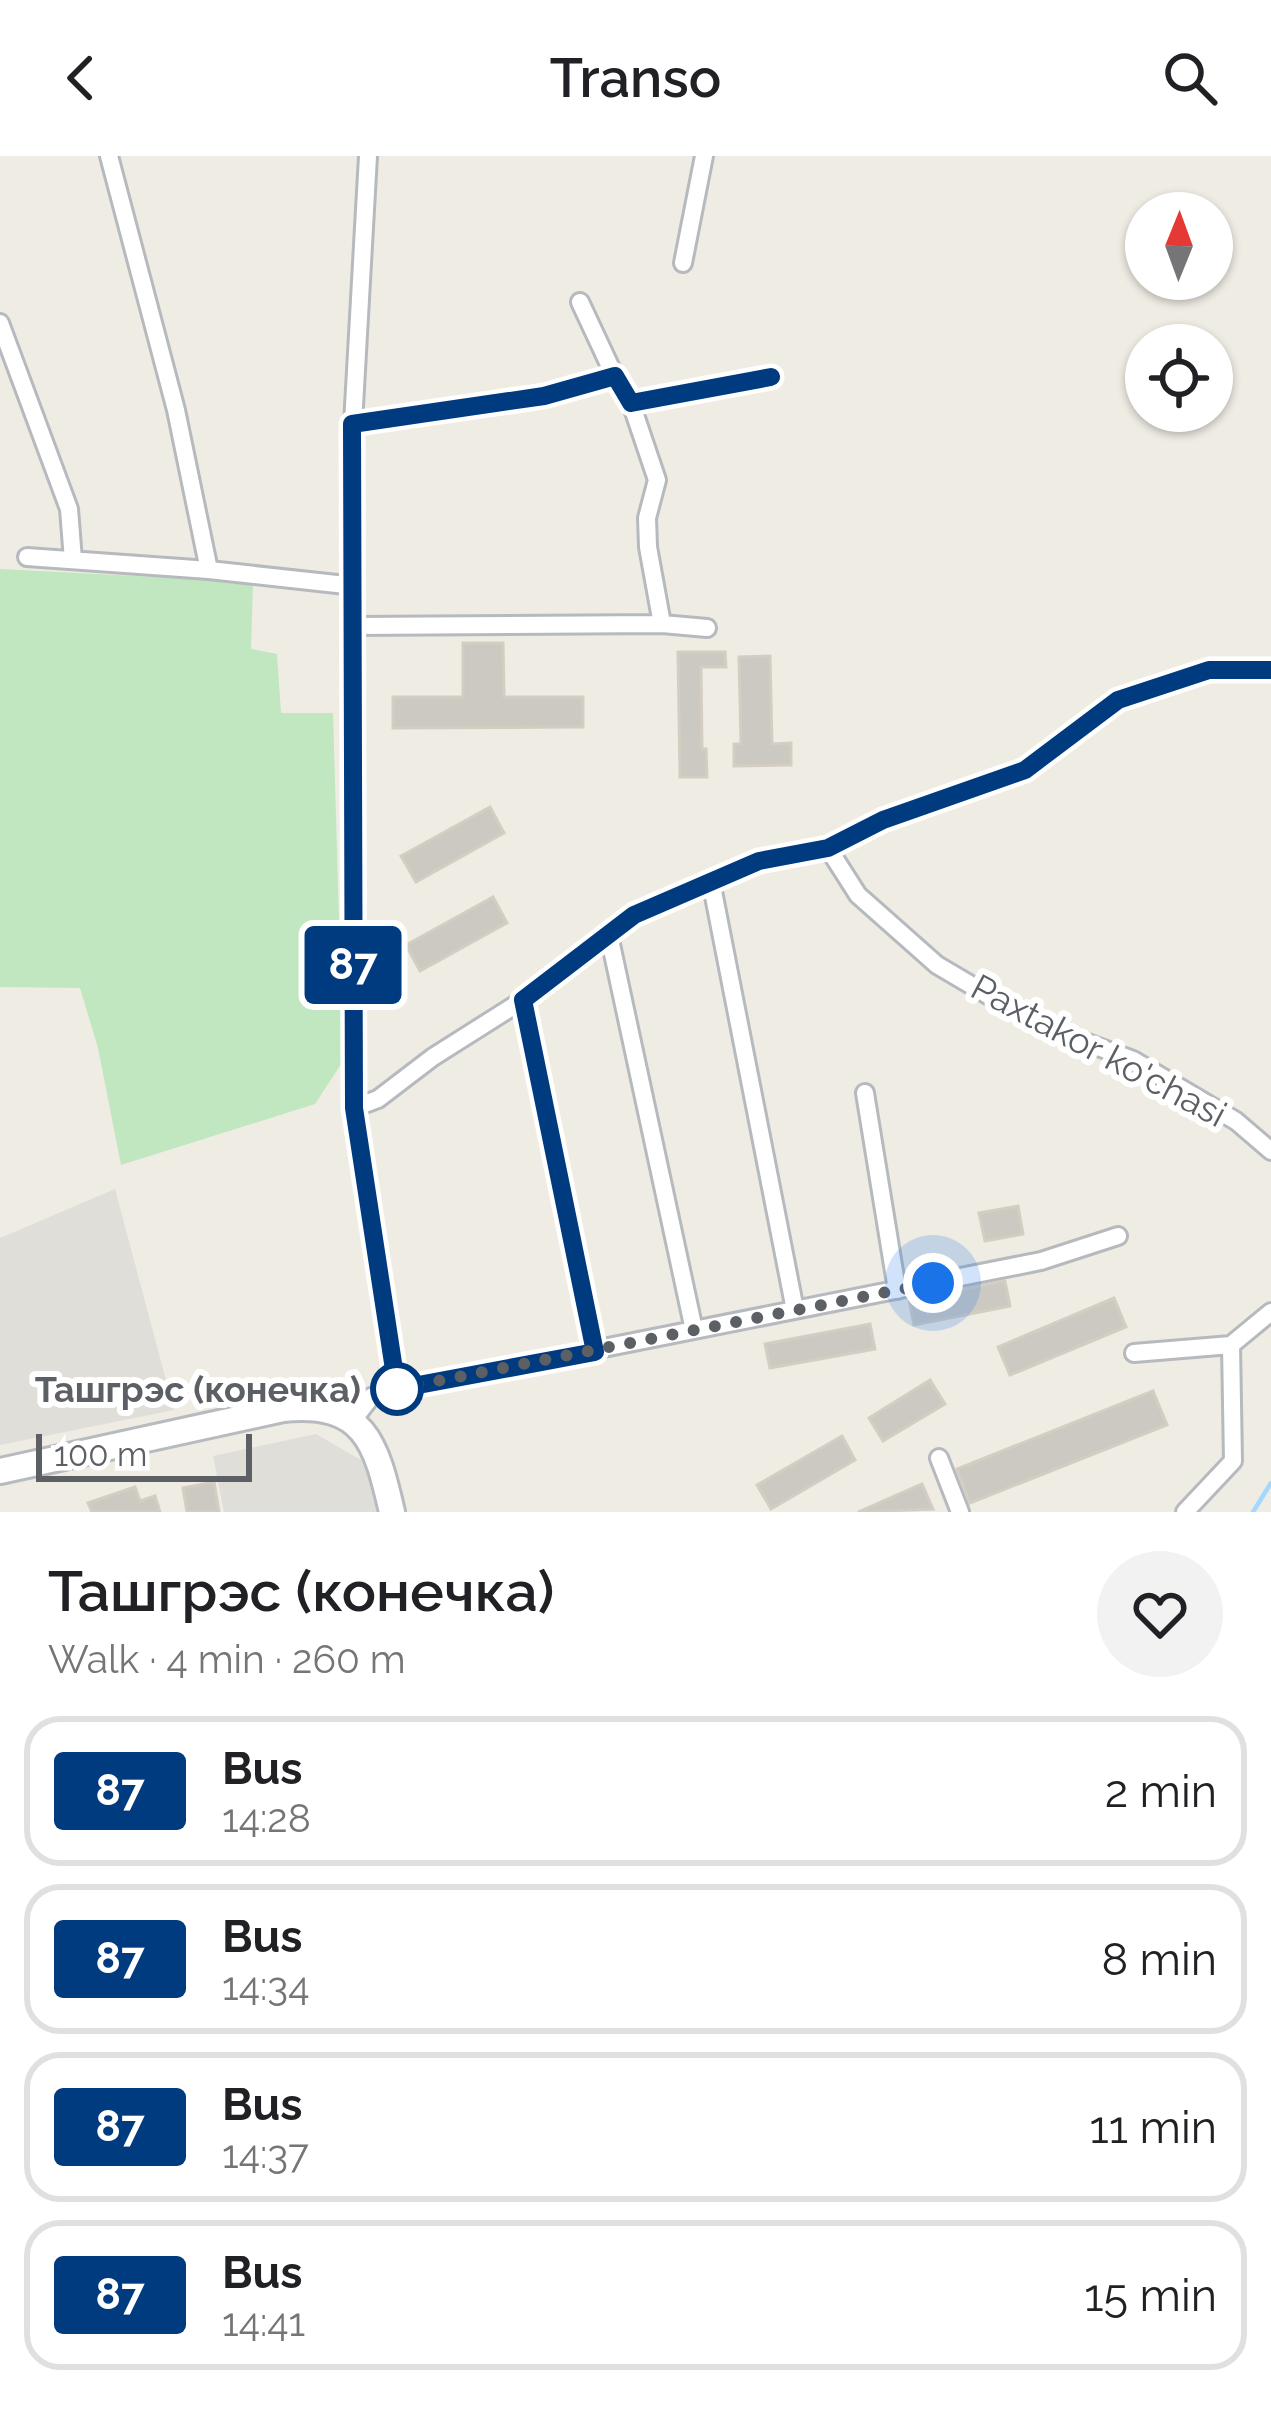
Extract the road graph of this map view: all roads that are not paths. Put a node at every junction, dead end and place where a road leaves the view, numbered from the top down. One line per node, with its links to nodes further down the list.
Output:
1 (109, 156): 13 (street)
2 (368, 156): 10 (street)
3 (704, 156): 4 (street)
4 (682, 263)
5 (580, 302): 7 (street)
6 (0, 322): 12 (street)
7 (615, 376): 9 (street); 10 (street)
8 (771, 377): 9 (street)
9 (631, 403): 15 (street)
10 (352, 424): 14 (street)
11 (28, 557): 12 (street)
12 (74, 560): 13 (street)
13 (209, 570): 14 (street)
14 (355, 586): 16 (street)
15 (662, 624): 16 (street); 17 (street)
16 (353, 626): 24 (street)
17 (706, 628)
18 (1271, 670): 19 (street)
19 (828, 848): 20 (street); 25 (street, Paxtakor ko'chasi)
20 (711, 881): 21 (street); 28 (street)
21 (610, 934): 22 (street); 30 (street)
22 (523, 1000): 24 (street); 32 (street)
23 (865, 1093): 27 (street)
24 (354, 1108): 34 (street)
25 (1271, 1151)
26 (1118, 1236): 27 (street)
27 (897, 1290): 28 (street)
28 (795, 1310): 30 (street)
29 (1271, 1312): 31 (street)
30 (694, 1330): 32 (street)
31 (1231, 1345): 33 (street); 40 (street)
32 (595, 1352): 34 (street)
33 (1134, 1353)
34 (397, 1389): 35 (street)
35 (353, 1420): 37 (main road); 38 (main road)
36 (939, 1458): 39 (street)
37 (0, 1471)
38 (392, 1512)
39 (960, 1512)
40 (1185, 1512)

